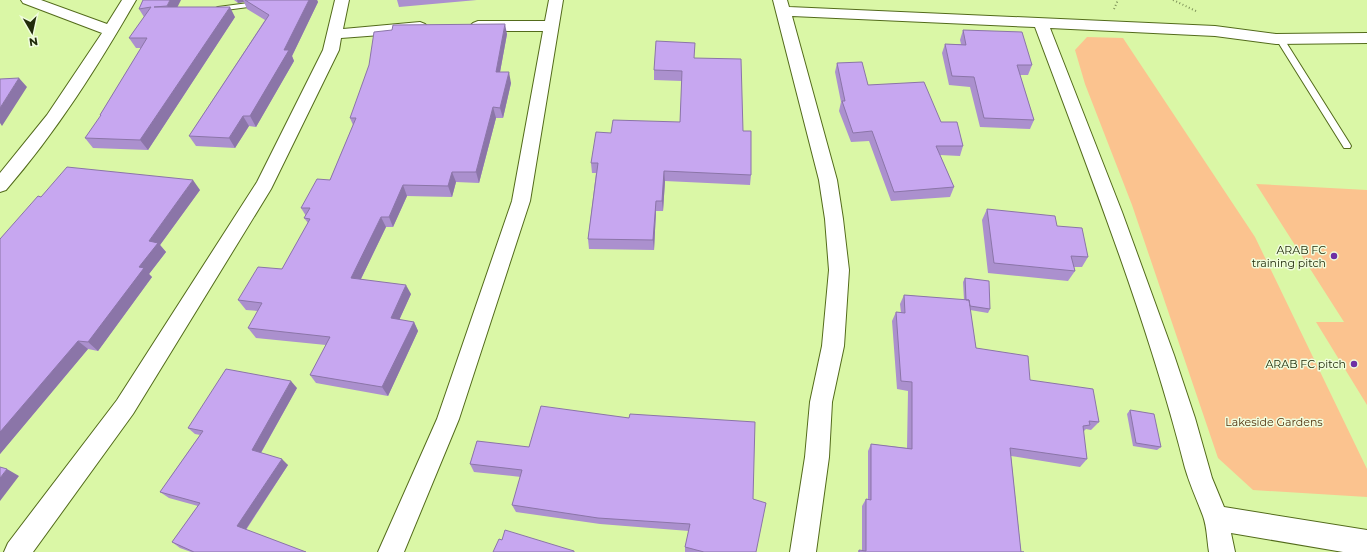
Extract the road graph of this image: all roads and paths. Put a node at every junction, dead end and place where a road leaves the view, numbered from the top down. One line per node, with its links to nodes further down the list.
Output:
1 (28, 0): 12 (street)
2 (129, 0): 12 (street)
3 (287, 0): 7 (lane)
4 (342, 0): 13 (street)
5 (556, 0): 9 (street)
6 (781, 5): 8 (street); 22 (street)
7 (213, 9)
8 (1041, 24): 14 (street); 18 (street)
9 (552, 26): 11 (street); 21 (street)
10 (433, 27): 13 (street)
11 (465, 27)
12 (111, 31): 17 (street)
13 (334, 34): 20 (street)
14 (1280, 38): 15 (street); 16 (lane)
15 (1367, 38)
16 (1347, 146)
17 (0, 185)
18 (1216, 518): 19 (street); 23 (street)
19 (1367, 543)
20 (17, 552)
21 (391, 552)
22 (803, 552)
23 (1222, 552)

